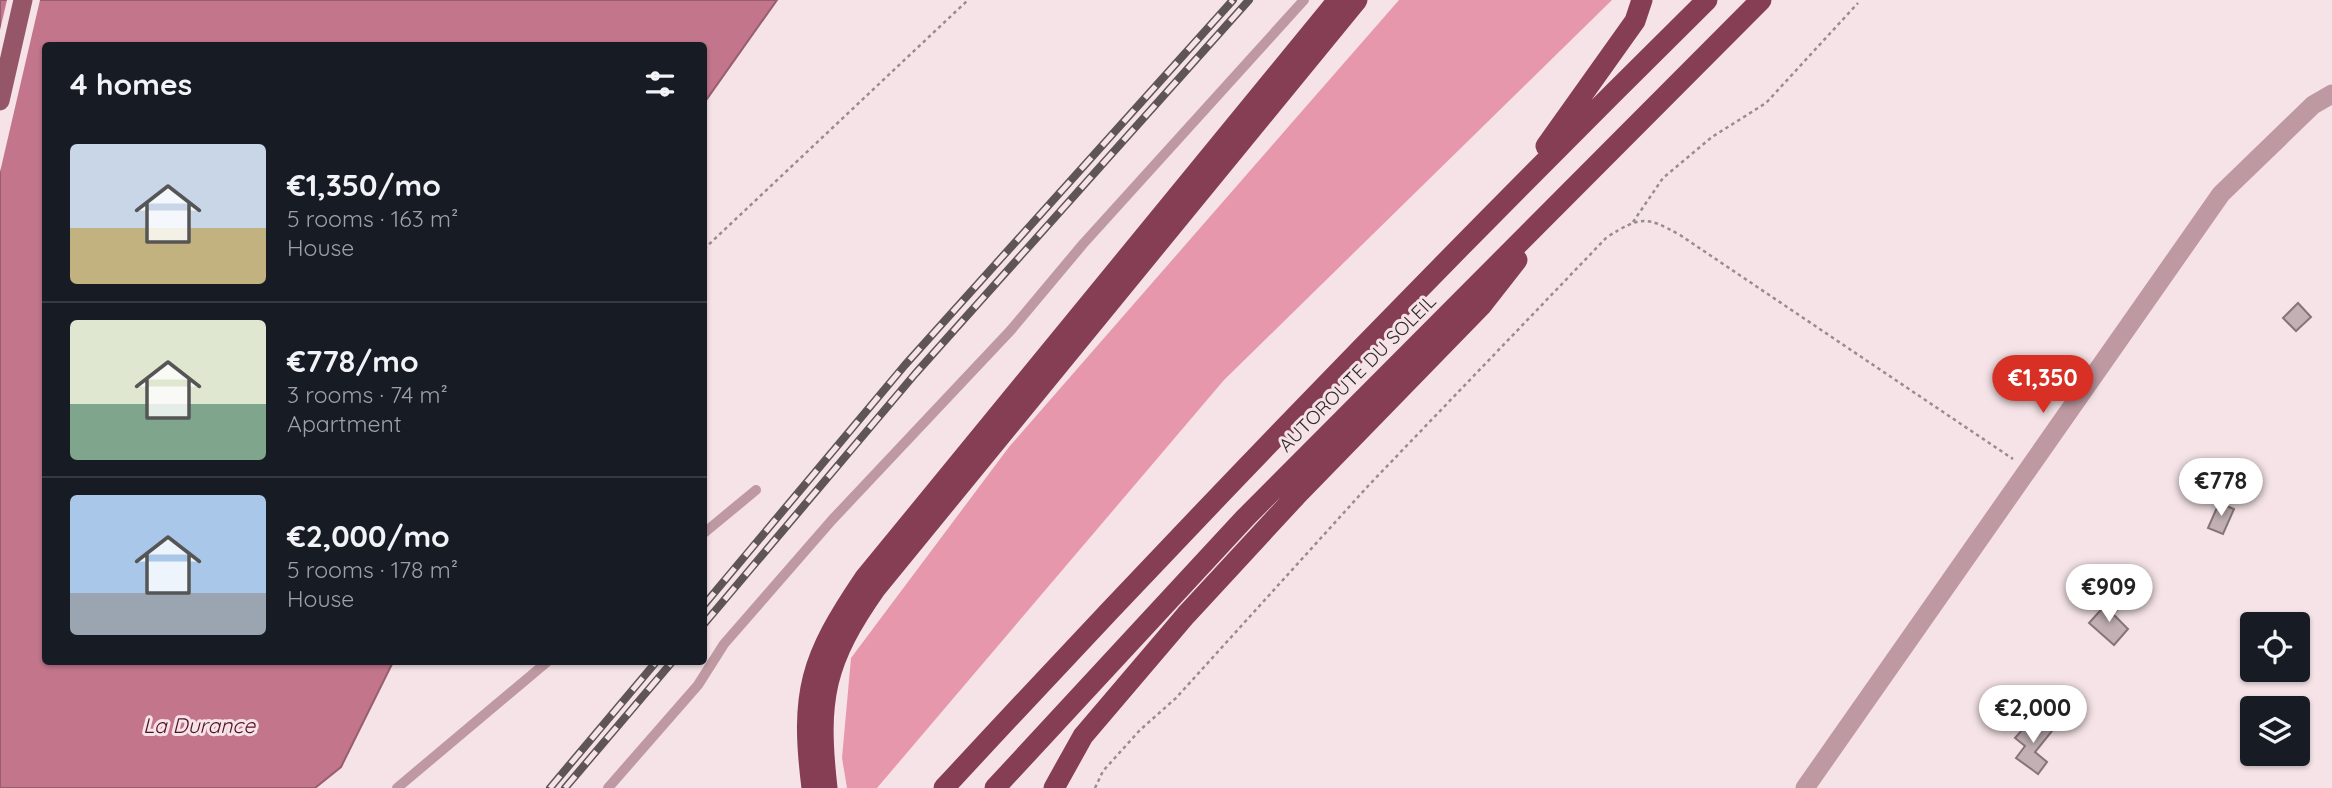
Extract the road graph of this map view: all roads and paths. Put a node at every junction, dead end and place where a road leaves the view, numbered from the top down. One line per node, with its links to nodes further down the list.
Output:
1 (23, 0): 11 (main road)
2 (968, 0): 15 (path)
3 (1304, 0): 21 (lane)
4 (1338, 0): 22 (highway)
5 (1357, 0): 23 (highway)
6 (1642, 0): 13 (highway)
7 (1707, 0): 13 (highway, AUTOROUTE DU SOLEIL)
8 (1761, 0): 12 (highway, AUTOROUTE DU SOLEIL)
9 (1858, 3): 14 (path)
10 (2332, 94): 16 (street)
11 (0, 101)
12 (1578, 182): 25 (highway, AUTOROUTE DU SOLEIL); 26 (highway)
13 (1512, 193): 24 (highway, AUTOROUTE DU SOLEIL)
14 (1633, 222): 16 (path); 27 (path)
15 (707, 246)
16 (2029, 470): 28 (street)
17 (756, 490): 18 (lane)
18 (707, 531)
19 (543, 665): 20 (lane)
20 (397, 788)
21 (608, 788)
22 (812, 788)
23 (827, 788)
24 (944, 788)
25 (995, 788)
26 (1054, 788)
27 (1095, 788)
28 (1805, 788)

